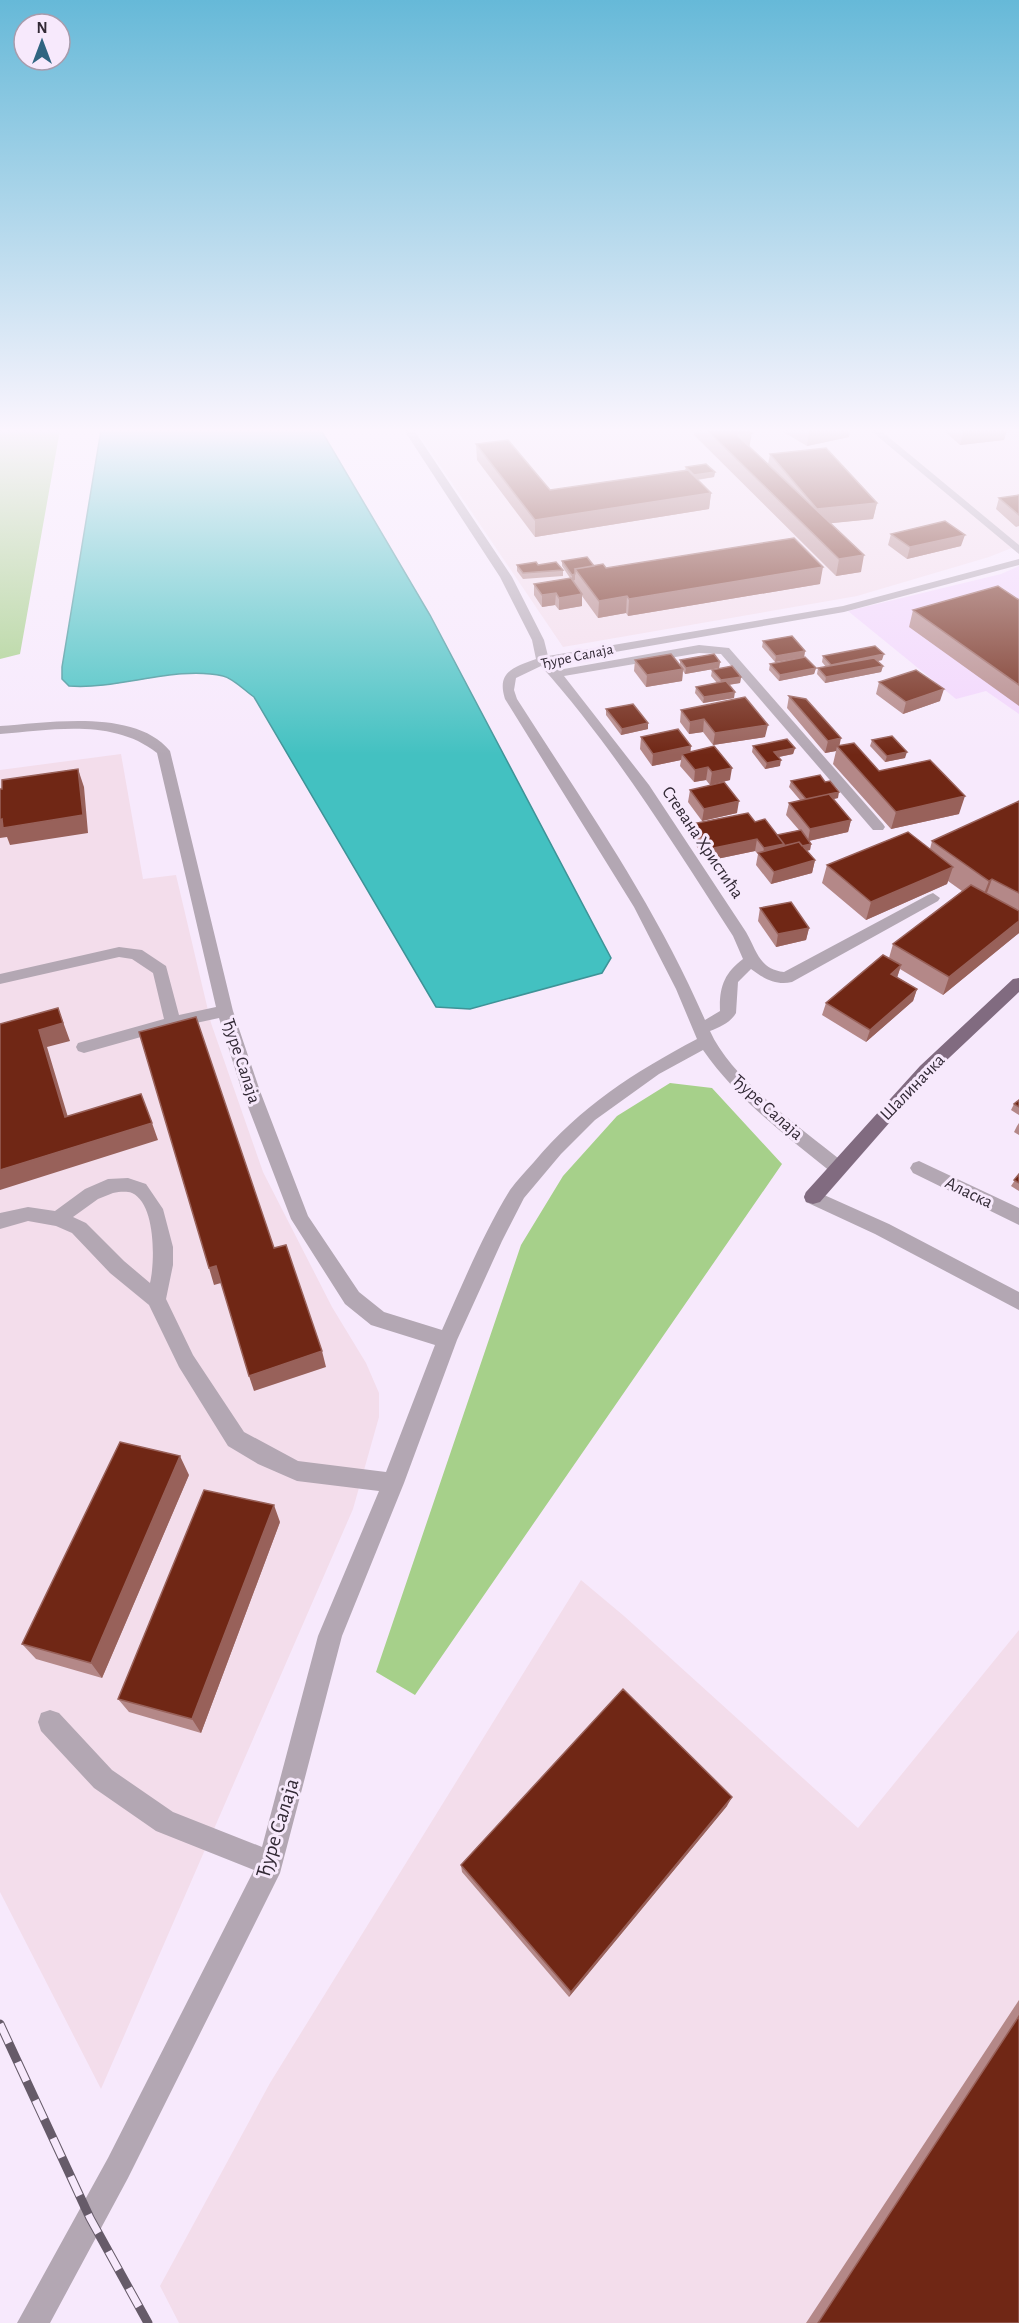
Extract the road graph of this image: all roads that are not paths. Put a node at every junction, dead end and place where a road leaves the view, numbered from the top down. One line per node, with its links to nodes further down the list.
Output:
1 (481, 538): 5 (street)
2 (1004, 538): 3 (street)
3 (1019, 551)
4 (1019, 562): 5 (street, Ђуре Салаја)
5 (543, 661): 6 (street, Стевана Христића); 15 (street, Ђуре Салаја)
6 (556, 674): 8 (street); 10 (street, Стевана Христића)
7 (0, 730): 13 (street, Ђуре Салаја)
8 (878, 827)
9 (933, 898): 10 (street)
10 (751, 961): 15 (street)
11 (0, 979): 14 (street)
12 (1019, 983): 17 (main road, Шалиначка)
13 (225, 1011): 14 (street); 25 (street, Ђуре Салаја)
14 (173, 1022): 16 (street)
15 (702, 1034): 17 (street, Ђуре Салаја); 25 (street, Ђуре Салаја)
16 (84, 1047)
17 (837, 1167): 19 (main road, Шалиначка)
18 (919, 1168): 20 (street, Аласка)
19 (813, 1197): 24 (street)
20 (1019, 1216)
21 (58, 1219): 22 (street); 23 (street); 23 (street)
22 (0, 1221)
23 (156, 1299): 26 (street)
24 (1019, 1302)
25 (447, 1340): 26 (street, Ђуре Салаја)
26 (393, 1483): 28 (street, Ђуре Салаја)
27 (50, 1722): 28 (street)
28 (271, 1864): 29 (street, Ђуре Салаја)
29 (33, 2323)

